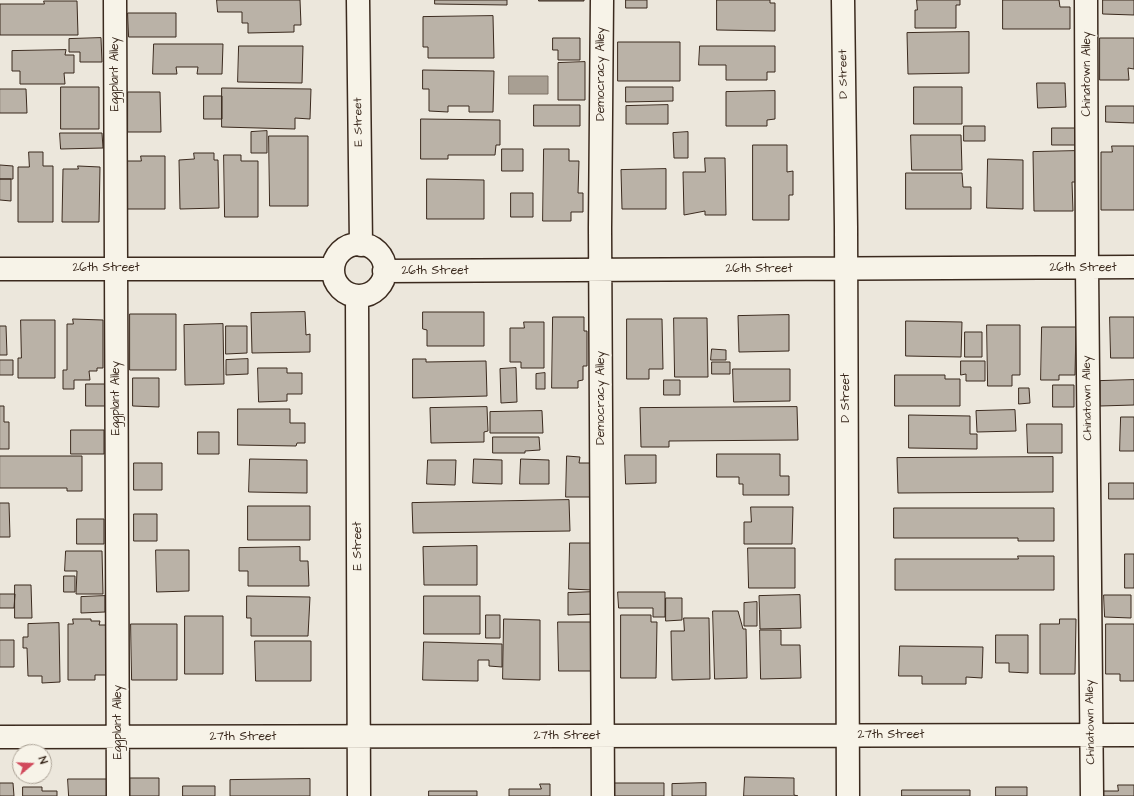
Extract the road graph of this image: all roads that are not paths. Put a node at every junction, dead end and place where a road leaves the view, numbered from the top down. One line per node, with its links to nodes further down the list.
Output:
1 (115, 0): 7 (street, Eggplant Alley)
2 (358, 0): 6 (street, E Street)
3 (602, 0): 13 (street, Democracy Alley)
4 (843, 0): 12 (street, D Street)
5 (1086, 0): 9 (street, Chinatown Alley)
6 (361, 245): 11 (street); 14 (street)
7 (116, 267): 10 (street, 26th Street); 11 (street, 26th Street); 21 (street, Eggplant Alley)
8 (1134, 267): 9 (street, 26th Street)
9 (1087, 268): 12 (street, 26th Street); 16 (street, Chinatown Alley)
10 (0, 269)
11 (333, 269): 15 (street)
12 (846, 269): 13 (street, 26th Street); 19 (street, D Street)
13 (601, 270): 14 (street, 26th Street); 18 (street, Democracy Alley)
14 (384, 271): 15 (street)
15 (357, 296): 22 (street, E Street)
16 (1091, 735): 17 (street, 27th Street); 19 (street, 27th Street); 27 (street, Chinatown Alley)
17 (1134, 735)
18 (603, 736): 19 (street, 27th Street); 22 (street, 27th Street); 25 (street, Democracy Alley)
19 (847, 736): 26 (street, D Street)
20 (0, 737): 21 (street, 27th Street)
21 (118, 737): 22 (street, 27th Street); 23 (street, Eggplant Alley)
22 (358, 737): 24 (street, E Street)
23 (118, 796)
24 (358, 796)
25 (603, 796)
26 (848, 796)
27 (1092, 796)

